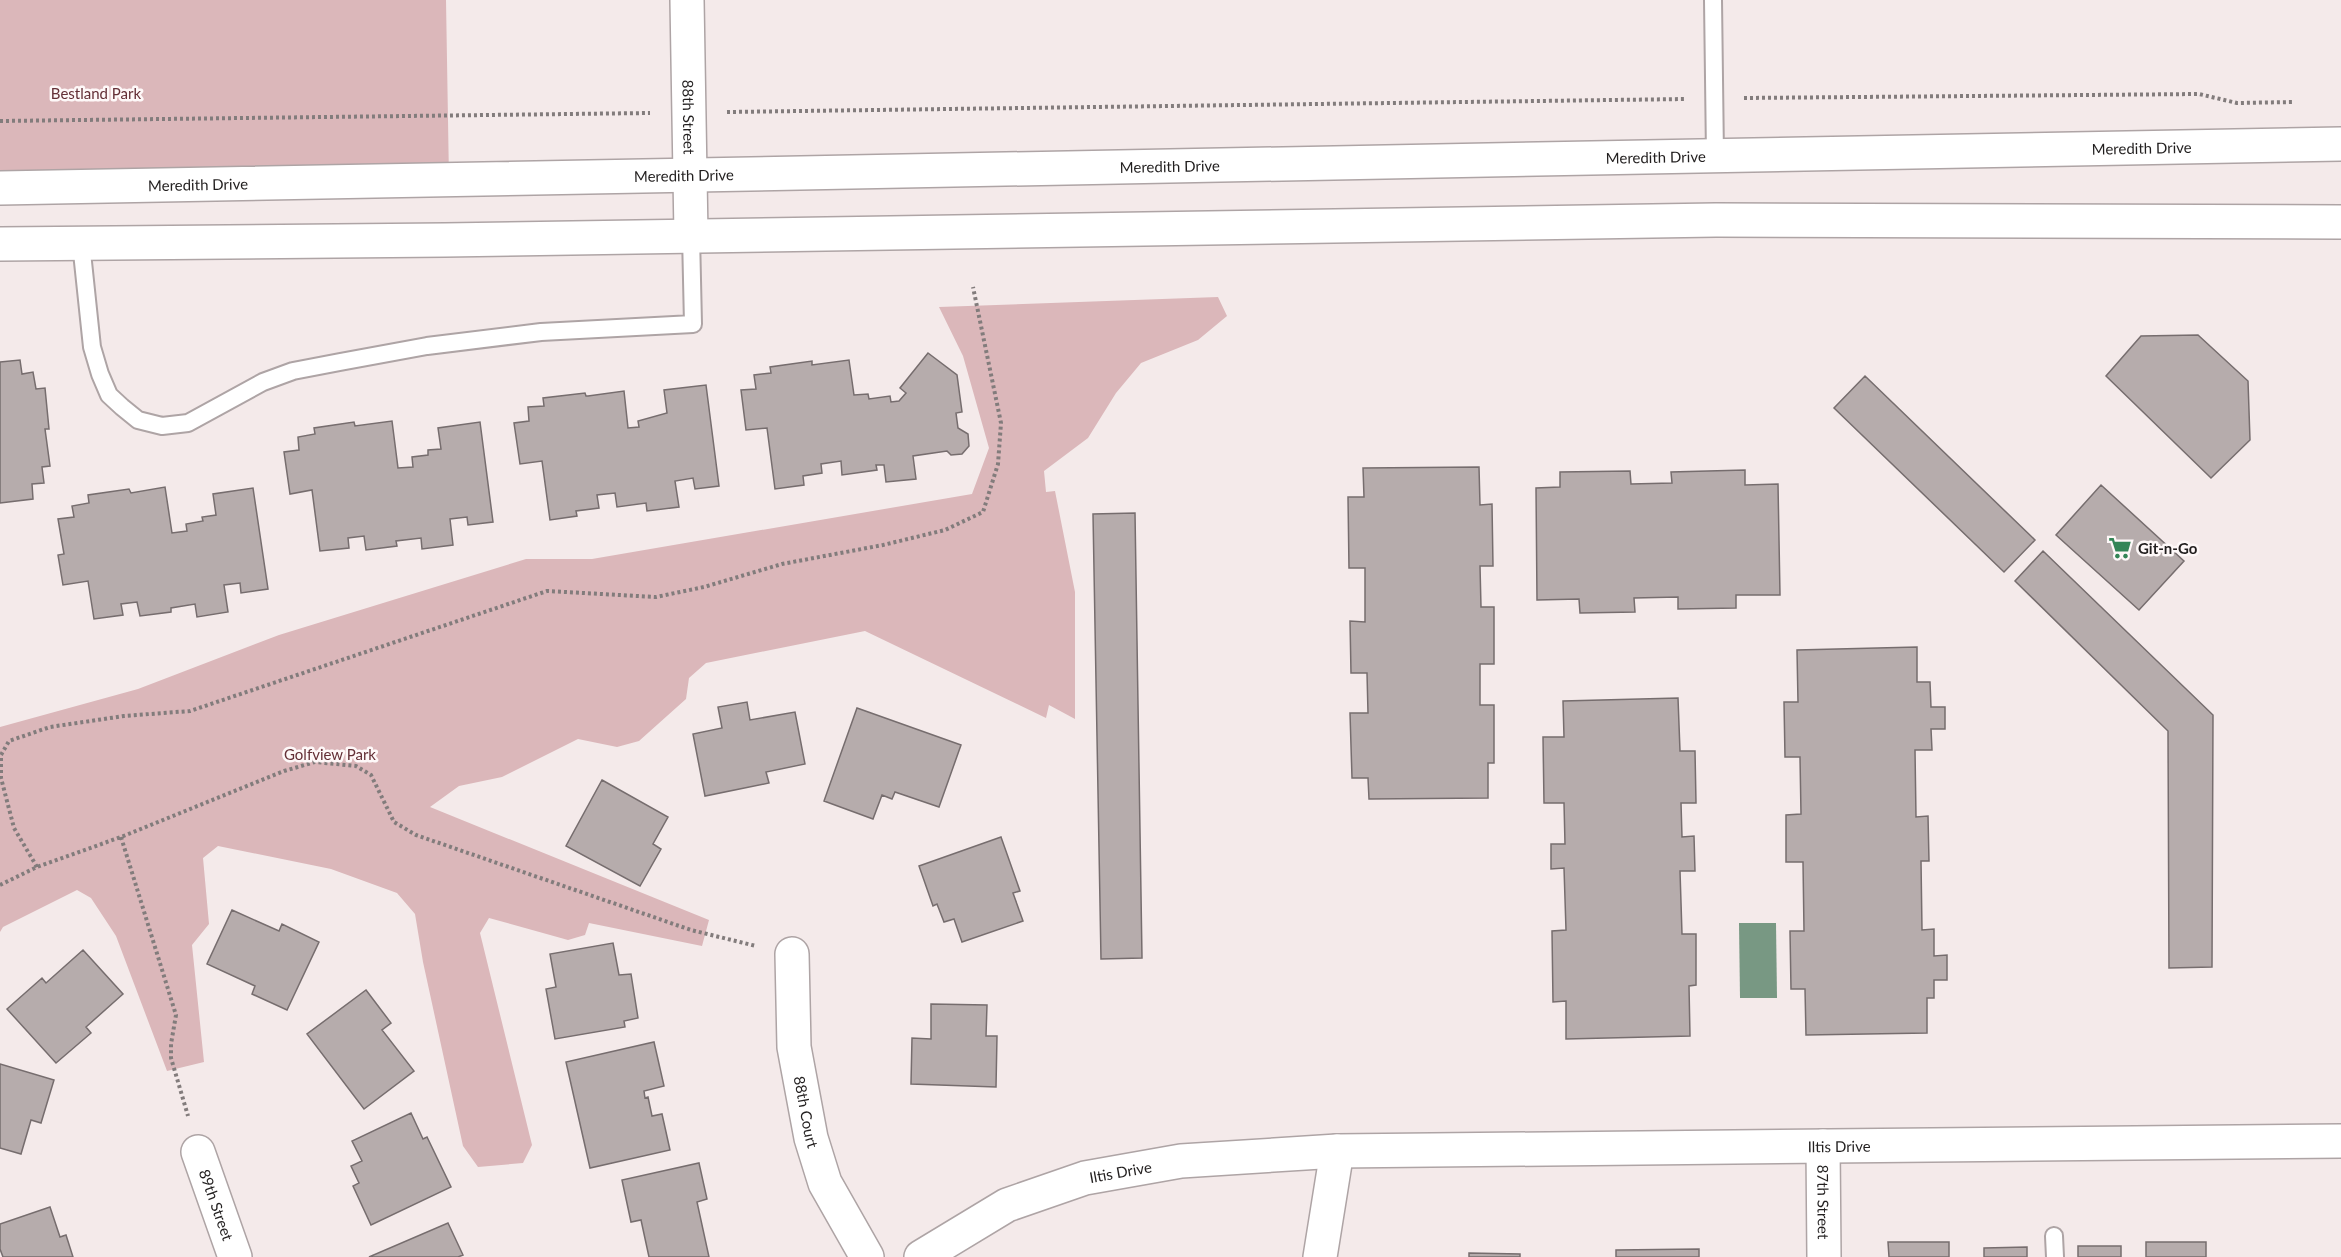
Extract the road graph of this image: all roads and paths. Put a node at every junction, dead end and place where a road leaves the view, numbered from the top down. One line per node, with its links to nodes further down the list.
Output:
1 (687, 0): 5 (main road, 88th Street)
2 (1713, 0): 3 (lane)
3 (1714, 99): 4 (path); 5 (path); 8 (lane)
4 (2294, 102)
5 (689, 112): 6 (path); 9 (main road, 88th Street)
6 (0, 121)
7 (2341, 144): 8 (main road, Meredith Drive)
8 (1715, 156): 9 (main road, Meredith Drive)
9 (690, 175): 10 (main road, Meredith Drive); 12 (main road, 88th Street)
10 (0, 188)
11 (2341, 222): 12 (main road)
12 (691, 235): 13 (main road); 13 (lane)
13 (81, 243): 14 (main road)
14 (0, 244)
15 (973, 287): 17 (path)
16 (121, 837): 17 (path); 19 (path); 23 (path)
17 (38, 867): 18 (path)
18 (0, 885)
19 (792, 954): 27 (main road, 88th Court)
20 (2341, 1141): 21 (main road, Iltis Drive)
21 (1823, 1146): 22 (main road, Iltis Drive); 29 (main road, 87th Street)
22 (1337, 1151): 25 (main road); 28 (main road, Iltis Drive)
23 (198, 1152): 26 (main road, 89th Street)
24 (2055, 1236): 30 (lane)
25 (1322, 1243)
26 (235, 1257)
27 (867, 1257)
28 (921, 1257)
29 (1824, 1257)
30 (2055, 1257)

